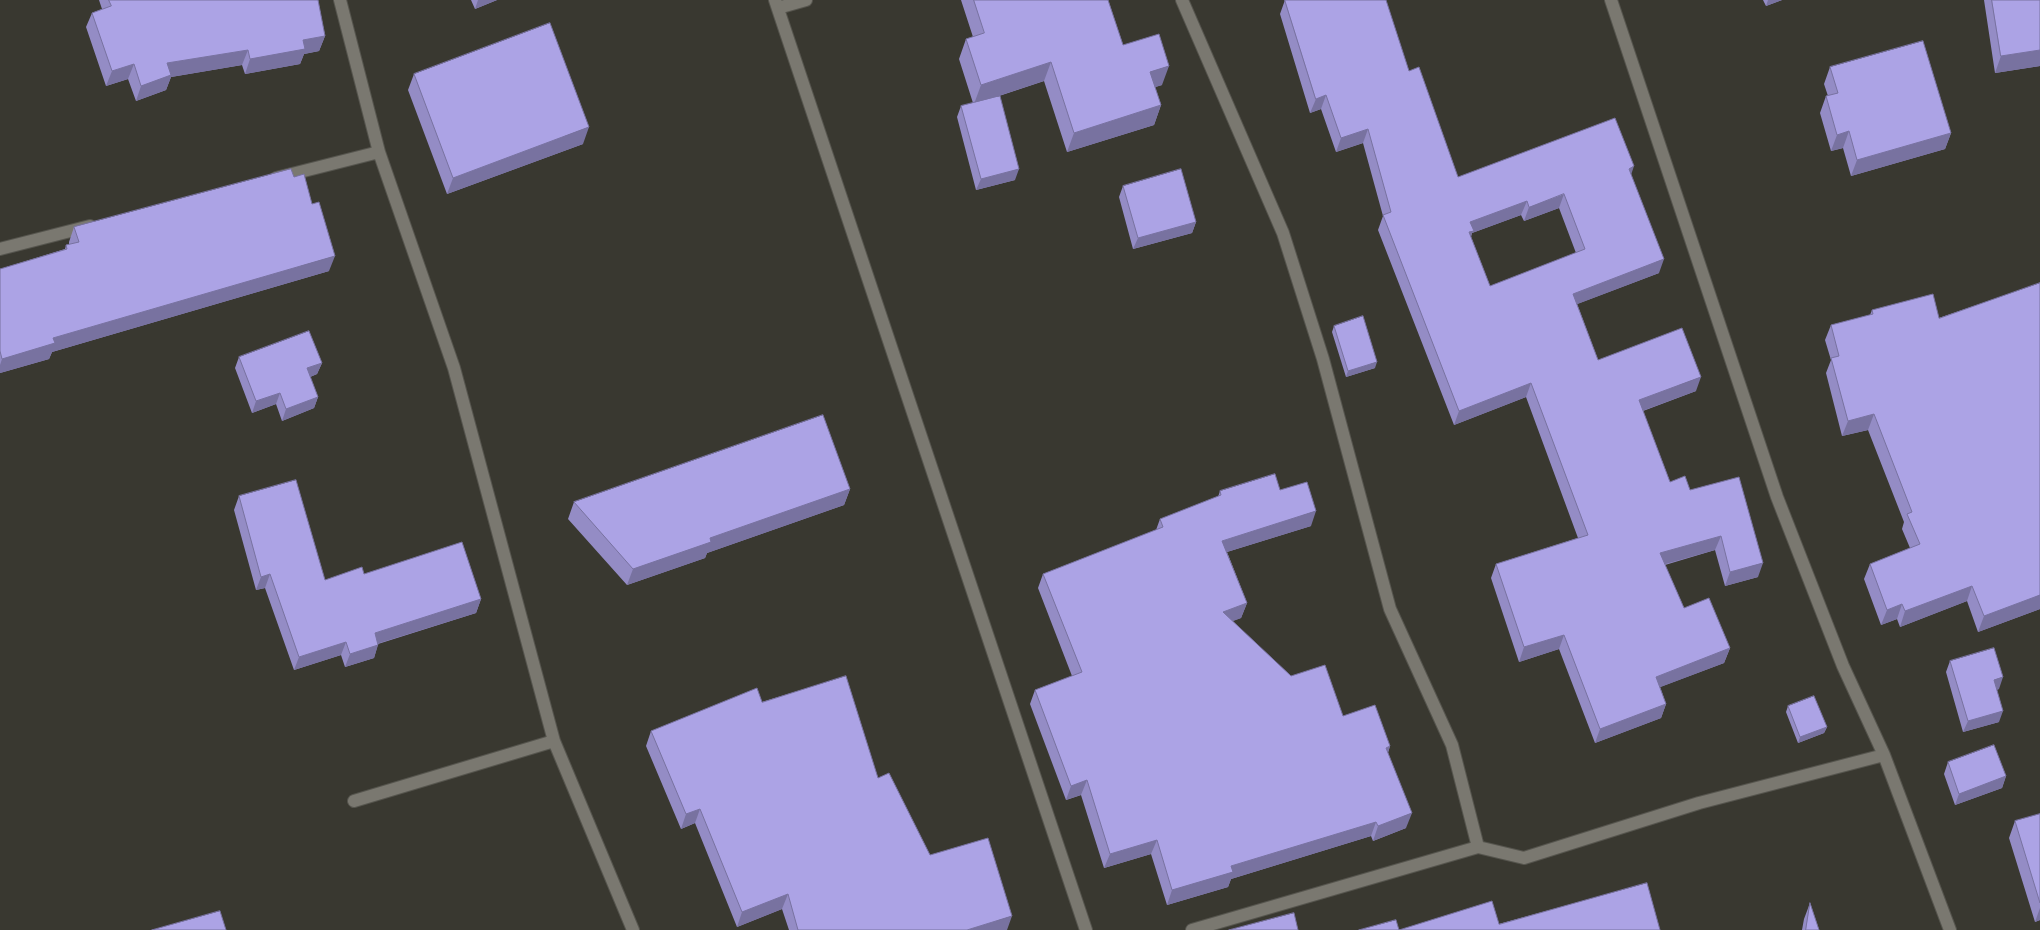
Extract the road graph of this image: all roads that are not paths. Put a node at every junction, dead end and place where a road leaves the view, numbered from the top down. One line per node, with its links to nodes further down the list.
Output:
1 (340, 0): 6 (street)
2 (806, 0): 5 (street)
3 (1182, 0): 13 (street)
4 (1611, 0): 11 (street)
5 (776, 4): 15 (street)
6 (379, 152): 7 (street); 10 (street)
7 (265, 181)
8 (104, 222): 9 (street)
9 (0, 250)
10 (554, 741): 12 (street); 14 (street)
11 (1884, 755): 13 (street); 17 (street)
12 (354, 801)
13 (1478, 847): 16 (street)
14 (633, 930)
15 (1086, 930)
16 (1192, 930)
17 (1950, 930)

